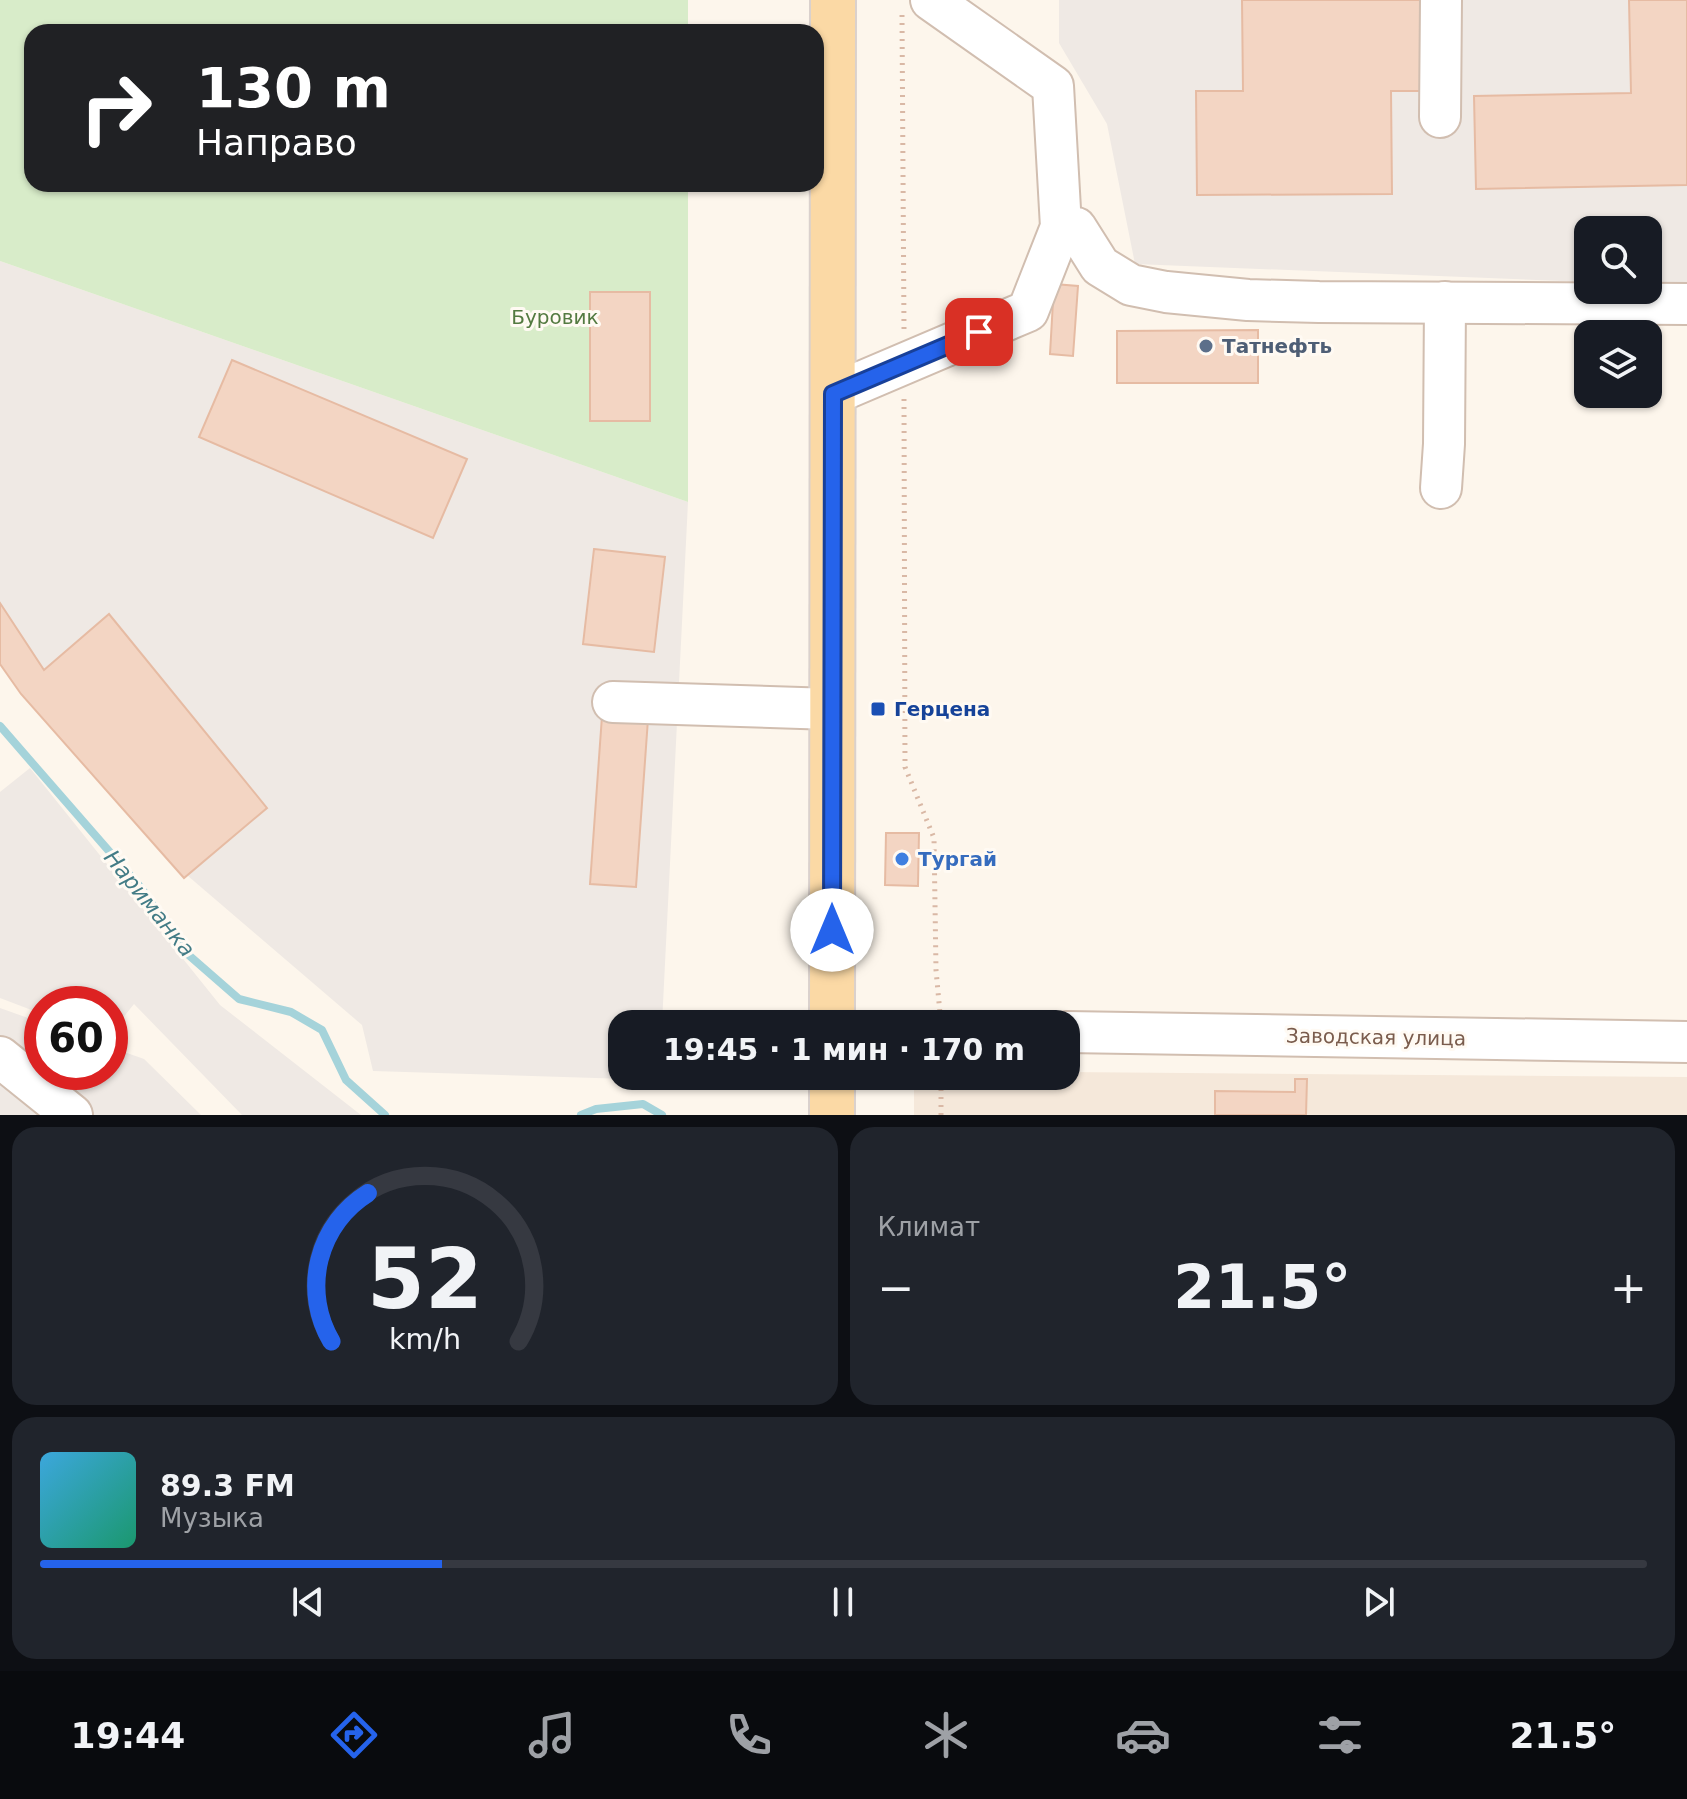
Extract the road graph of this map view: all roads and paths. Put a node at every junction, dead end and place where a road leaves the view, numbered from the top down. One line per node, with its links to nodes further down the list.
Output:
1 (833, 0): 10 (main road)
2 (902, 0): 9 (path)
3 (931, 0): 6 (street)
4 (1441, 0): 5 (street)
5 (1440, 117)
6 (1061, 227): 7 (street); 9 (street)
7 (1445, 302): 8 (street); 11 (street)
8 (1687, 304)
9 (904, 364): 10 (street); 15 (path)
10 (833, 394): 13 (main road)
11 (1441, 488)
12 (613, 702): 13 (street)
13 (832, 709): 14 (main road)
14 (832, 1010)
15 (940, 1010)
16 (1080, 1032): 17 (street, Заводская улица)
17 (1687, 1042)
18 (0, 1057): 21 (street)
19 (832, 1090): 22 (main road)
20 (941, 1090): 23 (path)
21 (72, 1115)
22 (832, 1115)
23 (941, 1115)

